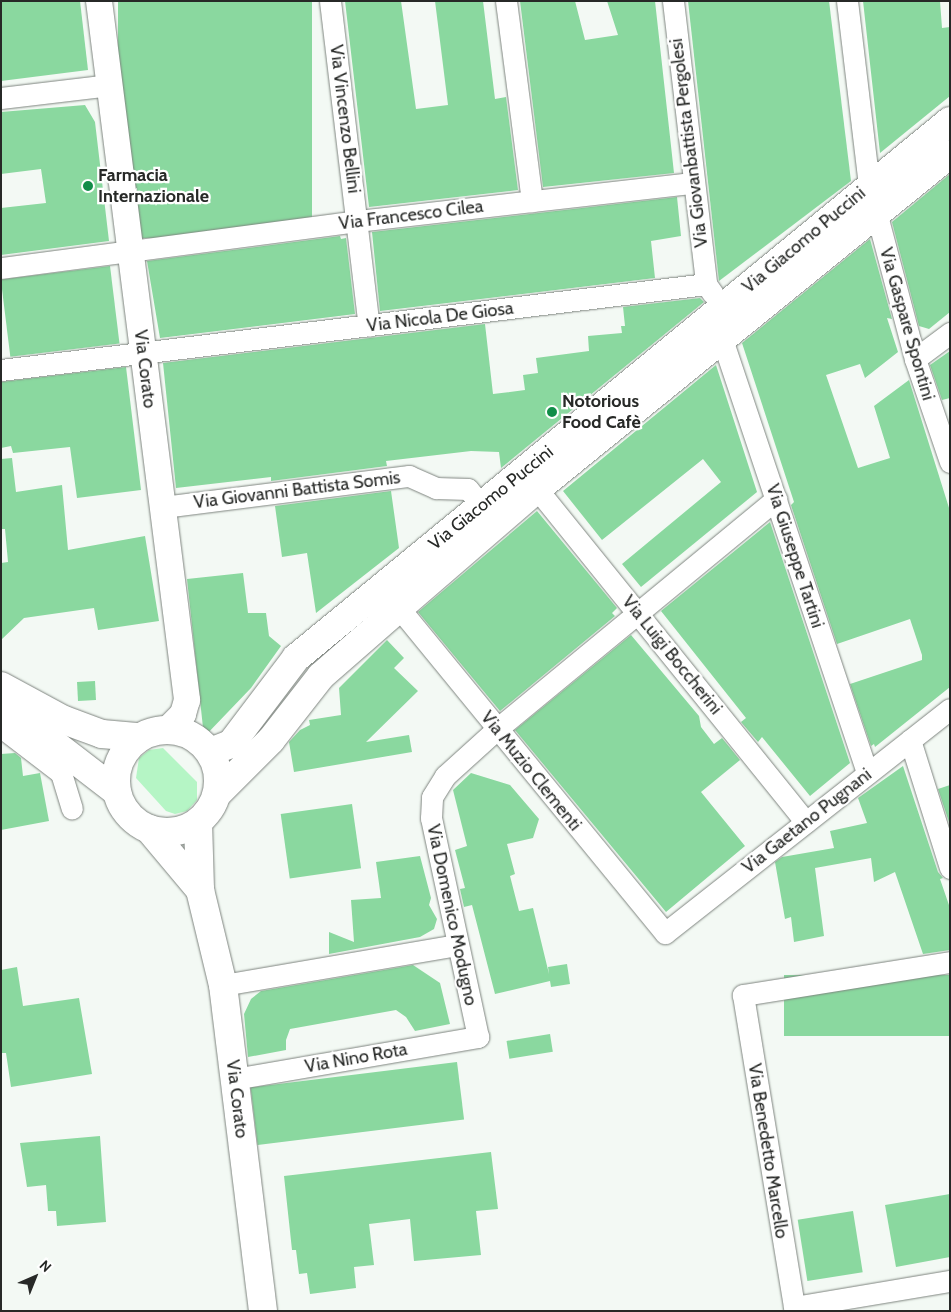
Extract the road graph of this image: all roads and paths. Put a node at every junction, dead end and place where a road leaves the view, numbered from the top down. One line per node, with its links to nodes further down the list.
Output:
1 (99, 1): 6 (street, Via Corato)
2 (330, 1): 14 (street, Via Vincenzo Bellini)
3 (506, 1): 12 (street)
4 (673, 1): 10 (street, Via Giovanbattista Pergolesi)
5 (846, 1): 11 (street, Via Gaspare Spontini)
6 (110, 85): 7 (street); 15 (street, Via Corato)
7 (1, 98)
8 (950, 121): 11 (main road, Via Giacomo Puccini)
9 (950, 154): 13 (main road, Via Giacomo Puccini)
10 (693, 183): 12 (street, Via Francesco Cilea); 17 (street, Via Giovanbattista Pergolesi)
11 (869, 185): 13 (street, Via Gaspare Spontini); 18 (main road, Via Giacomo Puccini)
12 (532, 201): 14 (street, Via Francesco Cilea)
13 (876, 213): 21 (main road, Via Giacomo Puccini); 23 (street, Via Gaspare Spontini)
14 (358, 221): 15 (street, Via Francesco Cilea); 19 (street, Via Vincenzo Bellini)
15 (130, 251): 16 (street, Via Francesco Cilea); 22 (street, Via Corato)
16 (1, 268)
17 (706, 284): 18 (street); 19 (street, Via Nicola De Giosa)
18 (723, 309): 28 (main road, Via Giacomo Puccini)
19 (369, 326): 22 (street, Via Nicola De Giosa)
20 (950, 333): 23 (street)
21 (722, 339): 26 (main road, Via Giacomo Puccini); 27 (street, Via Giuseppe Tartini)
22 (143, 355): 24 (street, Via Nicola De Giosa); 29 (street, Via Corato)
23 (915, 359): 25 (street, Via Gaspare Spontini)
24 (1, 370)
25 (950, 462)
26 (537, 489): 30 (main road, Via Giacomo Puccini); 31 (street, Via Luigi Boccherini)
27 (776, 499): 31 (street, Via Domenico Modugno); 41 (street, Via Giuseppe Tartini)
28 (482, 506): 29 (street, Via Giovanni Battista Somis); 40 (main road, Via Giacomo Puccini)
29 (163, 507): 36 (street, Via Corato)
30 (399, 608): 37 (street, Via Muzio Clementi); 43 (main road, Via Giacomo Puccini)
31 (637, 613): 37 (street, Via Domenico Modugno); 46 (street, Via Luigi Boccherini)
32 (1, 686): 38 (main road)
33 (950, 709): 39 (street, Via Gaetano Pugnani)
34 (1, 711): 42 (main road)
35 (1, 727): 44 (street)
36 (168, 729): 38 (main road); 40 (main road)
37 (497, 729): 50 (street, Via Muzio Clementi); 51 (street, Via Domenico Modugno)
38 (139, 737): 42 (main road, Via Corato)
39 (910, 740): 41 (street, Via Gaetano Pugnani); 48 (street)
40 (210, 752): 43 (main road)
41 (867, 774): 46 (street, Via Gaetano Pugnani)
42 (117, 792): 47 (main road, Via Corato)
43 (217, 794): 45 (main road)
44 (72, 808)
45 (198, 822): 47 (main road); 49 (main road, Via Corato)
46 (806, 822): 50 (street, Via Gaetano Pugnani)
47 (149, 829): 49 (main road, Via Corato)
48 (950, 868)
49 (200, 890): 53 (main road, Via Corato)
50 (665, 934)
51 (458, 945): 53 (street); 54 (street, Via Domenico Modugno)
52 (950, 962): 56 (street, Via Benedetto Marcello)
53 (223, 986): 55 (main road, Via Corato)
54 (478, 1037): 55 (street, Via Nino Rota)
55 (234, 1079): 57 (main road, Via Corato)
56 (950, 1281)
57 (263, 1311)

